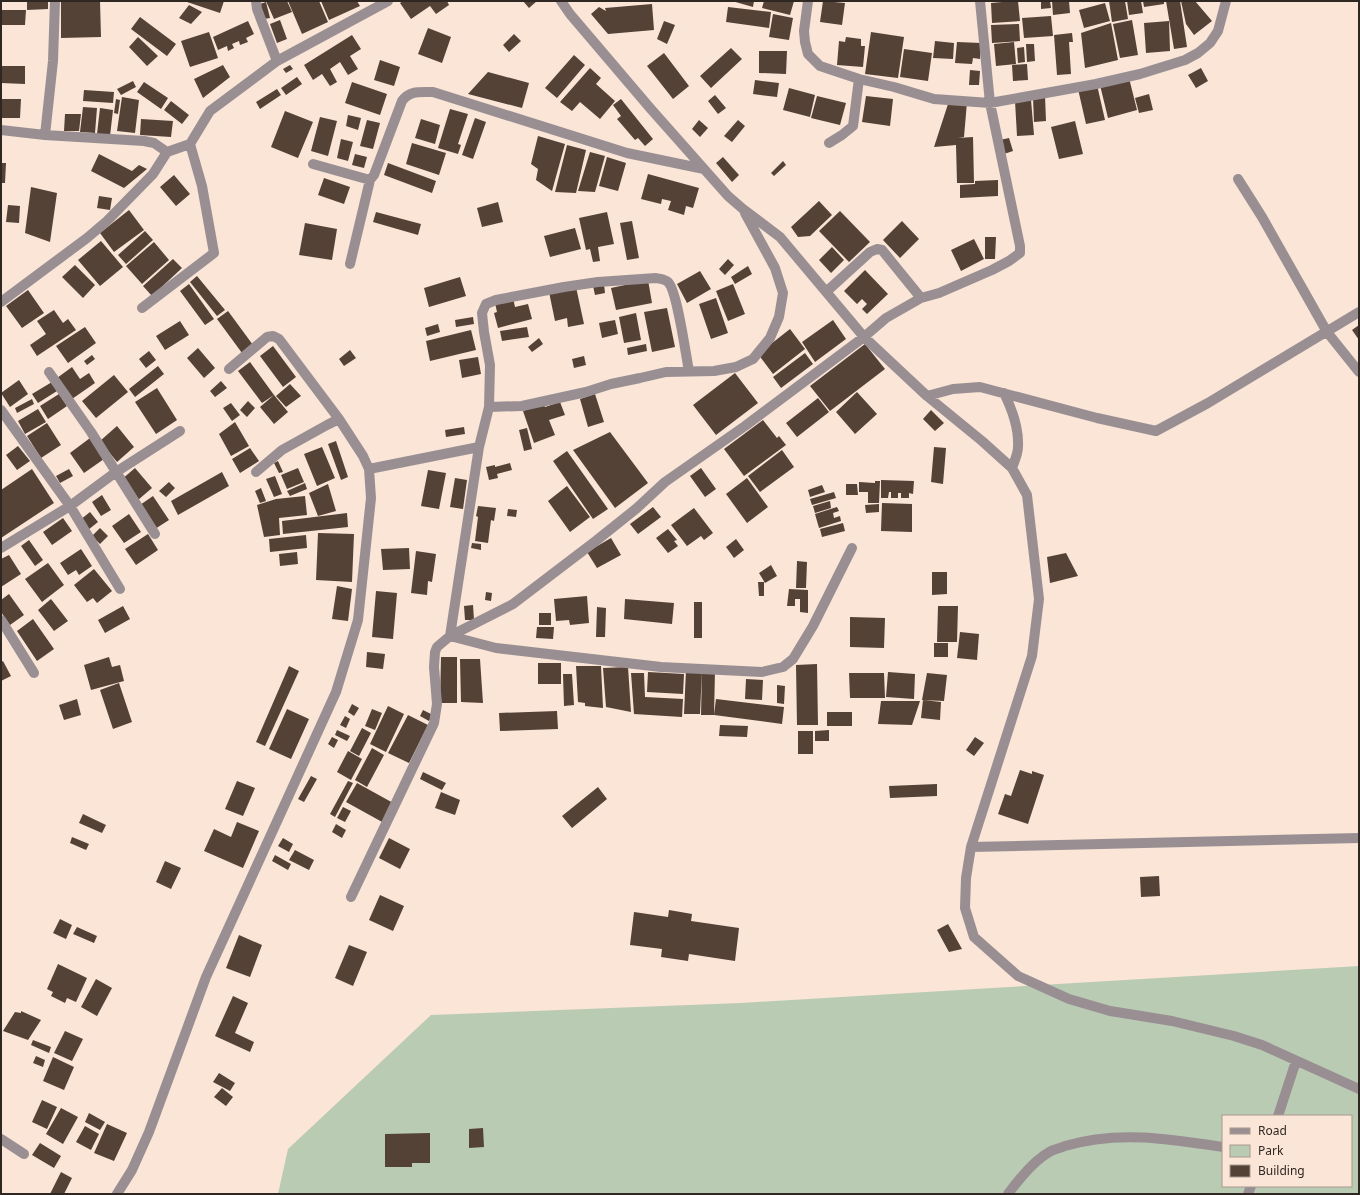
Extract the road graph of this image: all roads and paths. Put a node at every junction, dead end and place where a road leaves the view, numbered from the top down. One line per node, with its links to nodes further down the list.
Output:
1 (55, 1): 12 (street)
2 (256, 1): 8 (street)
3 (388, 1): 8 (street)
4 (561, 1): 17 (street)
5 (808, 1): 9 (street)
6 (980, 1): 10 (street)
7 (1226, 1): 10 (street)
8 (277, 61): 14 (street)
9 (859, 79): 10 (street); 13 (street)
10 (990, 103): 23 (street)
11 (1, 130): 12 (street)
12 (45, 135): 15 (street)
13 (829, 143)
14 (190, 144): 15 (street); 25 (street)
15 (167, 152): 24 (street)
16 (313, 164): 19 (street)
17 (704, 168): 19 (street); 20 (street)
18 (1238, 179): 27 (street)
19 (370, 180): 21 (street)
20 (743, 209): 22 (street); 30 (street)
21 (350, 264)
22 (826, 292): 23 (street); 28 (street)
23 (921, 298): 28 (street)
24 (1, 302)
25 (142, 308)
26 (1359, 312): 27 (street)
27 (1327, 332): 32 (street); 33 (street)
28 (864, 338): 34 (street); 50 (street)
29 (230, 369): 37 (street)
30 (689, 371): 35 (street); 35 (street)
31 (49, 372): 42 (street)
32 (1359, 372)
33 (1004, 393): 34 (street); 40 (street)
34 (927, 396): 40 (street)
35 (489, 408): 39 (street)
36 (1, 410): 44 (street)
37 (339, 419): 41 (street); 43 (street)
38 (180, 431): 42 (street)
39 (479, 448): 41 (street); 50 (street)
40 (1012, 468): 53 (street)
41 (369, 469): 61 (street)
42 (116, 472): 44 (street); 45 (street)
43 (256, 472)
44 (70, 506): 46 (street); 48 (street)
45 (155, 534)
46 (1, 548)
47 (852, 548): 50 (street)
48 (120, 589)
49 (1, 620): 51 (street)
50 (450, 636): 54 (street)
51 (34, 673)
52 (1359, 838): 53 (street)
53 (971, 847): 55 (street)
54 (351, 897)
55 (1296, 1061): 56 (street); 57 (street)
56 (1359, 1089)
57 (1278, 1115)
58 (1, 1139): 60 (street)
59 (1222, 1147): 62 (street)
60 (24, 1154)
61 (117, 1194)
62 (1008, 1194)

